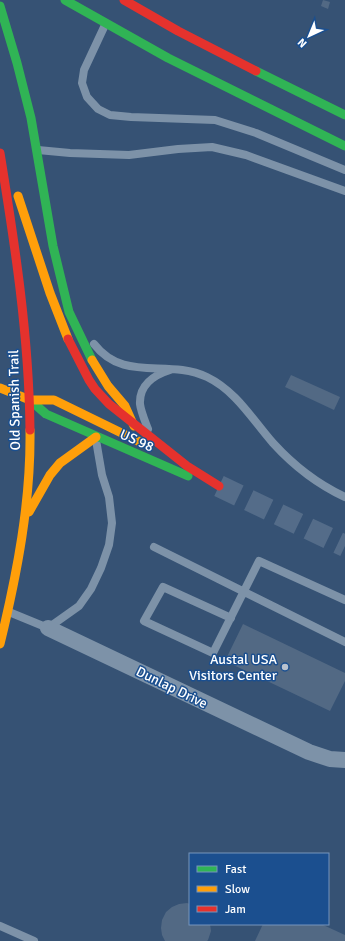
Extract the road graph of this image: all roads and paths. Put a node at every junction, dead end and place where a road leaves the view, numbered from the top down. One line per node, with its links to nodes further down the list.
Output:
1 (65, 0): 4 (main road)
2 (127, 1): 5 (main road)
3 (0, 6): 8 (main road)
4 (105, 24): 6 (main road); 9 (lane)
5 (345, 115)
6 (345, 146)
7 (1, 150): 14 (main road, Old Spanish Trail); 15 (main road, US 98)
8 (36, 150): 10 (lane); 11 (main road)
9 (345, 170)
10 (345, 191)
11 (69, 312): 12 (lane); 15 (main road)
12 (175, 368): 17 (lane); 21 (lane)
13 (0, 388): 14 (main road, US 98)
14 (30, 400): 16 (main road, US 98 / US 98); 18 (main road); 22 (main road, Old Spanish Trail)
15 (134, 426): 17 (main road, US 98)
16 (96, 437): 19 (main road, US 98 / US 98); 22 (main road); 28 (lane)
17 (155, 441): 18 (main road, US 98)
18 (181, 462): 19 (main road)
19 (208, 480): 20 (main road, US 98)
20 (219, 486)
21 (345, 497)
22 (25, 518): 26 (main road, Old Spanish Trail)
23 (154, 547): 24 (lane)
24 (244, 592): 25 (lane); 27 (lane); 29 (lane)
25 (345, 600)
26 (4, 610): 28 (lane, Dunlap Drive); 30 (main road, Old Spanish Trail)
27 (231, 618): 27 (lane)
28 (48, 628): 31 (street, Dunlap Drive)
29 (345, 642)
30 (0, 644)
31 (345, 760)
32 (0, 926): 33 (lane)
33 (34, 941)

